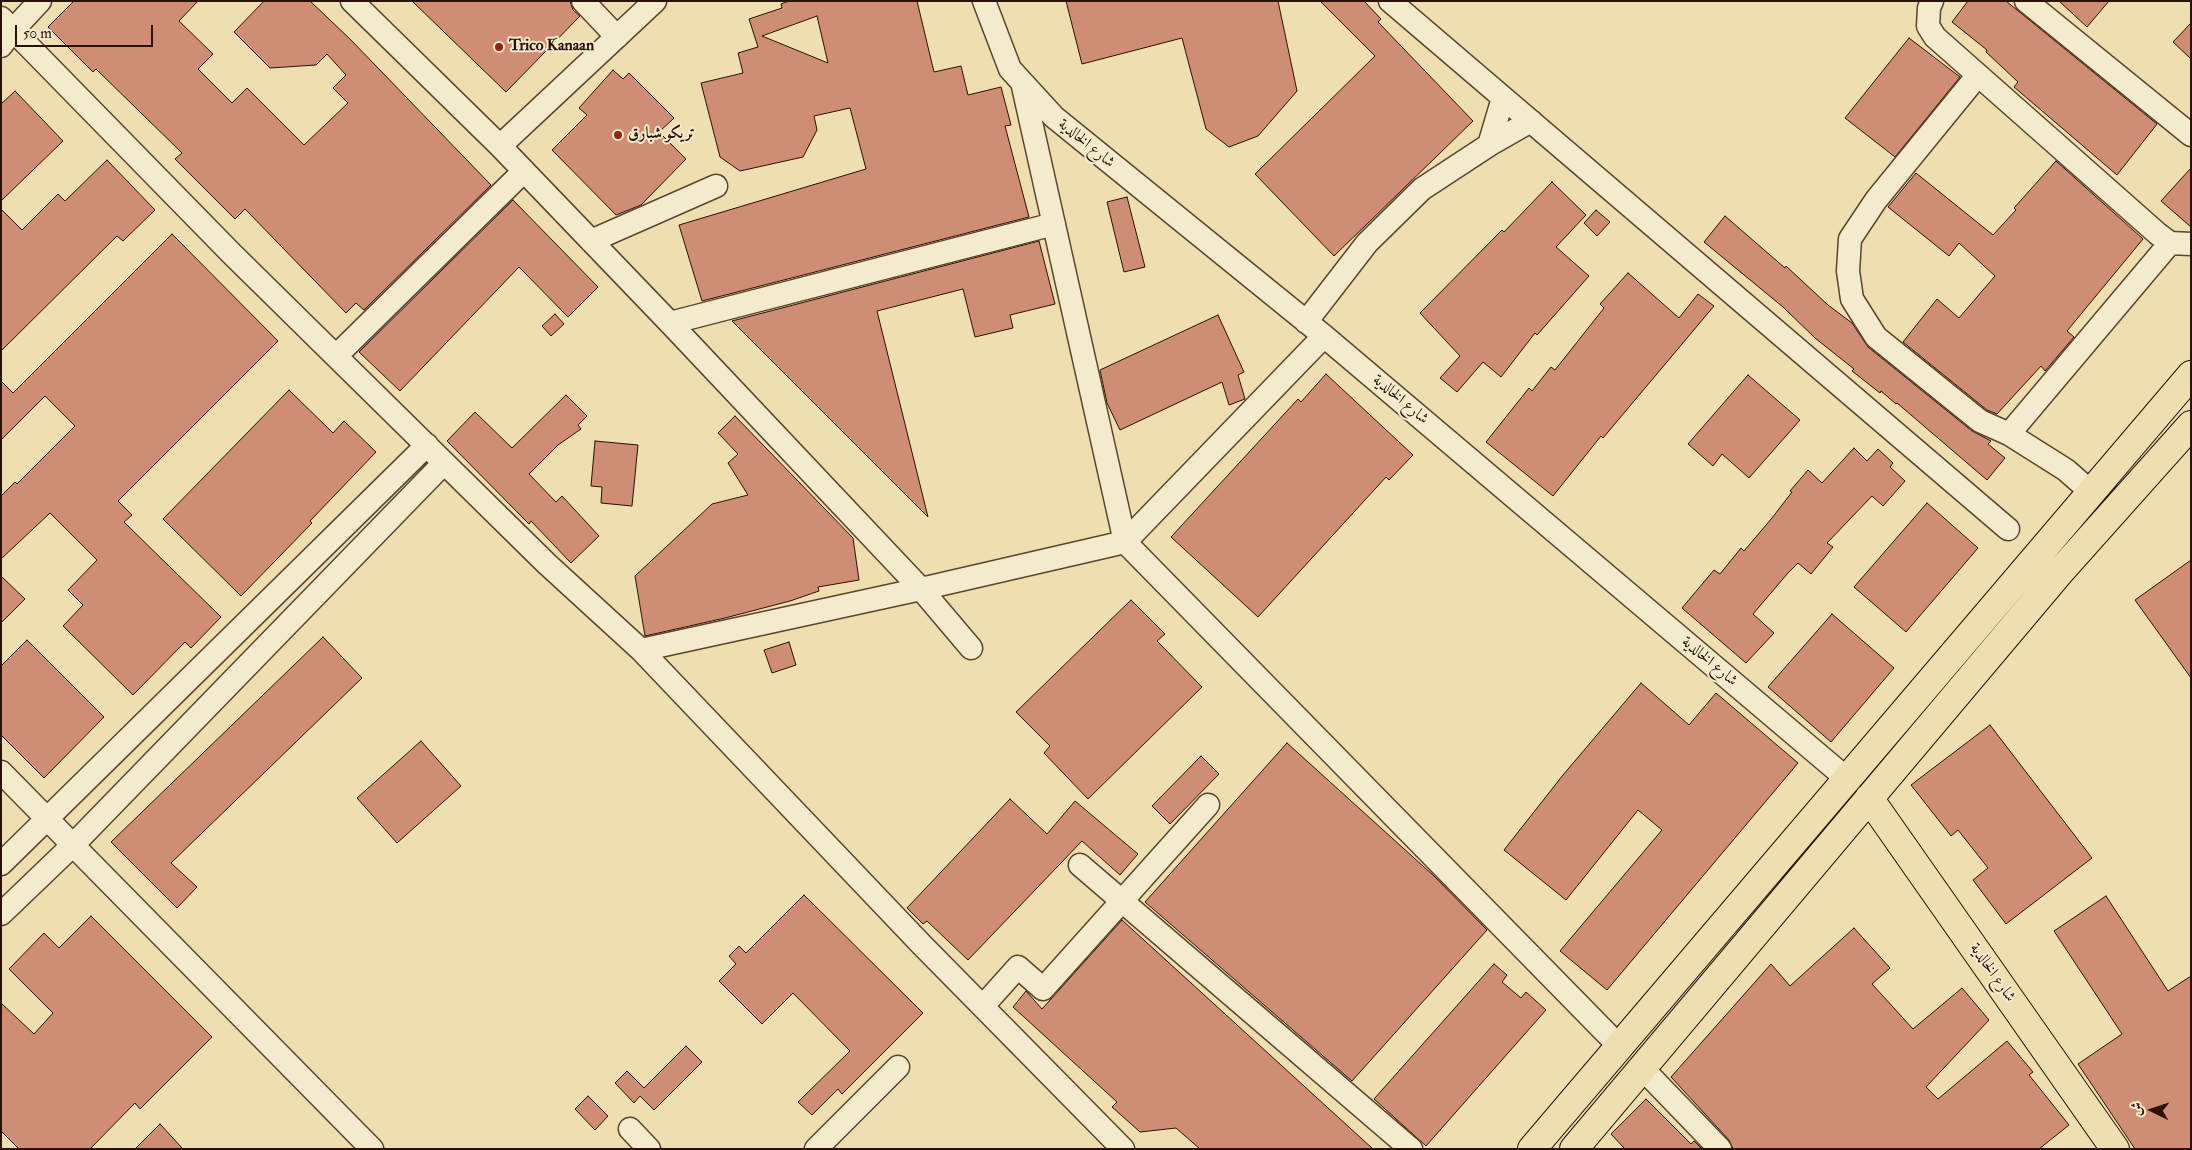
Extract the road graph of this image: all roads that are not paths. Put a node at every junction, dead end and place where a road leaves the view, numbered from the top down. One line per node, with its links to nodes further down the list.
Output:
1 (40, 1): 9 (street)
2 (583, 1): 10 (street)
3 (655, 1): 10 (street)
4 (984, 1): 12 (street, شارع الخالدية)
5 (1932, 1): 11 (street)
6 (2026, 1): 15 (street)
7 (1395, 3): 13 (street)
8 (362, 5): 17 (street)
9 (5, 31): 26 (street)
10 (617, 37): 17 (street)
11 (1978, 75): 22 (street); 29 (street)
12 (1022, 82): 20 (street); 23 (street, شارع الخالدية)
13 (1502, 98): 14 (street); 16 (street)
14 (1531, 121): 16 (street); 33 (street)
15 (2191, 136)
16 (1488, 145): 23 (street)
17 (500, 146): 18 (street)
18 (524, 171): 21 (street); 26 (street)
19 (716, 186): 21 (street)
20 (1054, 224): 24 (street); 34 (street)
21 (591, 241): 24 (street)
22 (2180, 244): 29 (street)
23 (1306, 322): 25 (street, شارع الخالدية)
24 (670, 323): 35 (street)
25 (1324, 336): 34 (street); 39 (street, شارع الخالدية)
26 (336, 356): 30 (street)
27 (2191, 375): 32 (main road)
28 (2191, 425): 40 (main road)
29 (2008, 434): 32 (street)
30 (426, 445): 31 (street); 42 (street)
31 (444, 463): 37 (street); 43 (street)
32 (2092, 492): 39 (main road)
33 (2008, 529)
34 (1125, 542): 35 (street); 49 (street)
35 (921, 589): 36 (street); 37 (street)
36 (971, 648)
37 (641, 650): 48 (street)
38 (1, 772): 42 (street)
39 (1846, 778): 49 (main road)
40 (1869, 798): 51 (main road); 61 (main road, شارع الخالدية)
41 (1208, 806): 46 (street)
42 (47, 819): 43 (street); 44 (street)
43 (73, 845): 47 (street); 53 (street)
44 (1, 864)
45 (1080, 865): 46 (street)
46 (1122, 901): 48 (street); 57 (street)
47 (1, 914)
48 (983, 1006): 56 (street)
49 (1619, 1046): 58 (main road)
50 (898, 1067): 55 (street)
51 (1642, 1068): 59 (main road); 60 (street)
52 (630, 1129): 54 (street)
53 (372, 1149)
54 (649, 1149)
55 (816, 1149)
56 (1123, 1149)
57 (1411, 1149)
58 (1532, 1149)
59 (1574, 1149)
60 (1720, 1149)
61 (2115, 1149)

